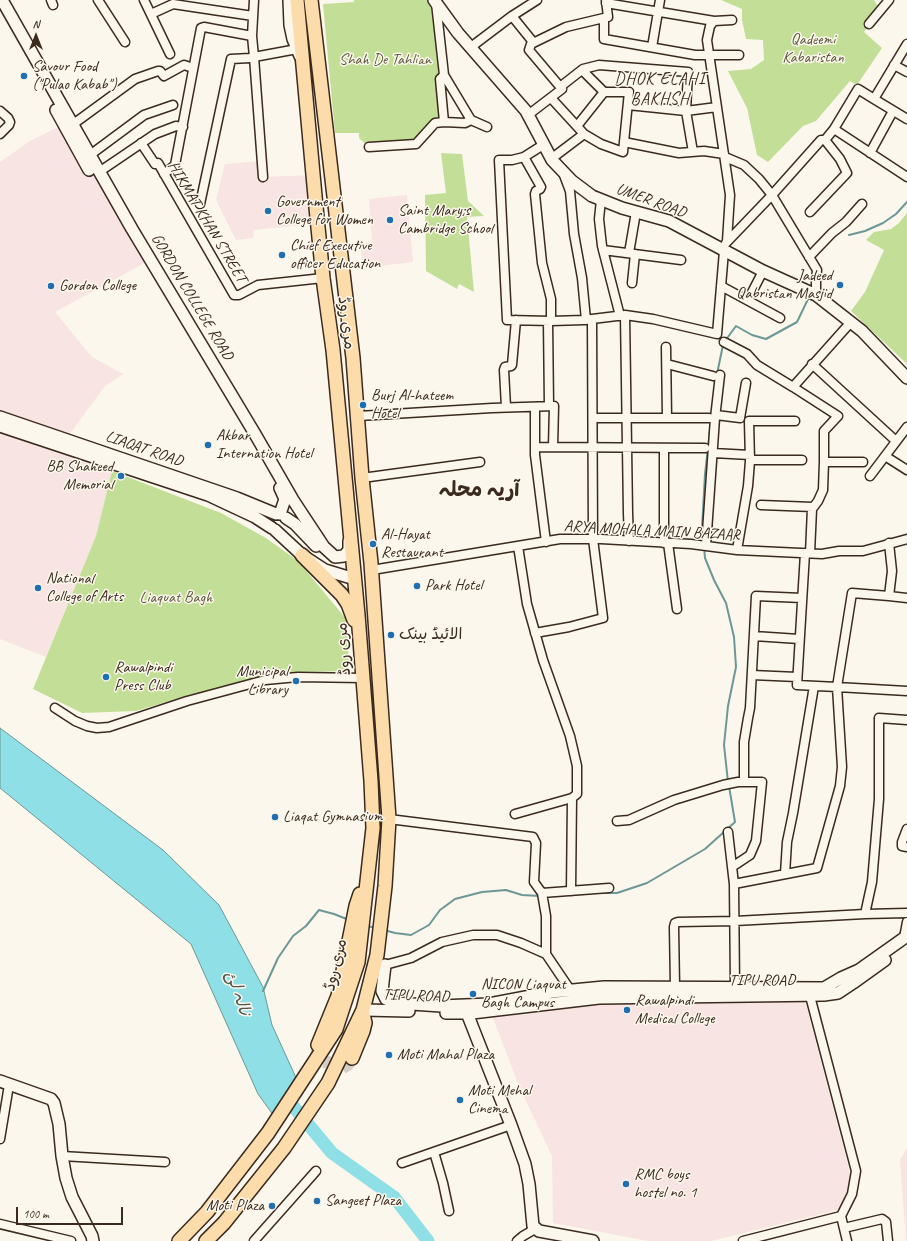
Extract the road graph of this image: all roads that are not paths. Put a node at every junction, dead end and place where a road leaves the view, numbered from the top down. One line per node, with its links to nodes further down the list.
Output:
1 (2, 0): 57 (street, GORDON COLLEGE ROAD)
2 (98, 0): 27 (street)
3 (144, 0): 18 (street)
4 (208, 0): 15 (street)
5 (254, 0): 19 (street)
6 (289, 0): 32 (street)
7 (297, 0): 37 (main road, مری روڈ)
8 (311, 0): 26 (main road, مری روڈ)
9 (316, 0): 26 (street)
10 (537, 0): 20 (street)
11 (660, 0): 17 (street)
12 (889, 0): 24 (street)
13 (435, 1): 30 (street, UMER ROAD); 42 (street)
14 (606, 1): 17 (street); 21 (street)
15 (206, 9): 18 (street); 19 (street)
16 (0, 10): 145 (street, GORDON COLLEGE ROAD)
17 (658, 12): 23 (street); 31 (street)
18 (151, 14): 33 (street)
19 (253, 16): 25 (street)
20 (512, 16): 28 (street); 30 (street)
21 (604, 18): 28 (street); 31 (street)
22 (732, 20): 23 (street)
23 (714, 21): 34 (street)
24 (869, 24)
25 (252, 36): 36 (street); 39 (street)
26 (316, 40): 84 (main road, مری روڈ)
27 (125, 42)
28 (533, 42): 43 (street)
29 (907, 44): 38 (street)
30 (471, 47): 53 (street, UMER ROAD)
31 (652, 47): 34 (street)
32 (297, 49): 36 (street); 37 (street)
33 (170, 54)
34 (709, 55): 35 (street); 49 (street)
35 (739, 55)
36 (254, 57): 78 (street); 82 (street)
37 (303, 62): 85 (main road, مری روڈ)
38 (894, 65): 41 (street); 46 (street)
39 (194, 68): 57 (street); 59 (street)
40 (582, 70): 43 (street); 44 (street); 51 (street)
41 (907, 72)
42 (444, 75): 55 (street); 56 (street)
43 (560, 87): 45 (street)
44 (604, 92): 48 (street); 58 (street)
45 (551, 98): 53 (street); 58 (street)
46 (874, 99): 52 (street); 61 (street)
47 (173, 105): 71 (street)
48 (628, 105): 51 (street); 65 (street)
49 (717, 107): 51 (street); 72 (street)
50 (0, 111): 62 (street)
51 (686, 111): 69 (street)
52 (893, 111): 54 (street); 70 (street)
53 (528, 115): 67 (street, UMER ROAD)
54 (907, 119)
55 (471, 120): 56 (street); 60 (street)
56 (444, 122): 68 (street)
57 (72, 125): 71 (street, GORDON COLLEGE ROAD)
58 (577, 126): 63 (street)
59 (183, 127): 66 (street); 77 (street)
60 (487, 127)
61 (834, 129): 64 (street); 70 (street)
62 (0, 134)
63 (584, 134): 65 (street); 74 (street)
64 (825, 140): 80 (street); 87 (street)
65 (624, 142): 69 (street)
66 (141, 143): 76 (street); 77 (street, HIKMAT KHAN STREET)
67 (543, 145): 73 (street); 74 (street, UMER ROAD)
68 (369, 147)
69 (693, 152): 72 (street)
70 (870, 153): 79 (street)
71 (90, 156): 76 (street, GORDON COLLEGE ROAD)
72 (725, 156): 80 (street); 88 (street)
73 (524, 157): 101 (street); 103 (street)
74 (551, 159): 75 (street, UMER ROAD)
75 (562, 171): 81 (street, UMER ROAD); 102 (street)
76 (99, 172): 141 (street, GORDON COLLEGE ROAD)
77 (164, 174): 94 (street, HIKMAT KHAN STREET)
78 (263, 177)
79 (907, 178)
80 (772, 195): 88 (street); 91 (street)
81 (601, 200): 86 (street, UMER ROAD); 89 (street)
82 (200, 204)
83 (862, 204): 91 (street)
84 (336, 205): 85 (main road); 115 (main road, مری روڈ)
85 (316, 207): 94 (main road, مری روڈ)
86 (636, 212): 88 (street, UMER ROAD); 90 (street)
87 (810, 212)
88 (724, 247): 93 (street, UMER ROAD); 96 (street)
89 (603, 250): 90 (street); 99 (street)
90 (632, 254): 92 (street); 95 (street)
91 (809, 257): 97 (street)
92 (681, 260)
93 (763, 271): 97 (street, UMER ROAD); 98 (street)
94 (323, 278): 144 (main road, مری روڈ)
95 (632, 283)
96 (721, 286): 98 (street); 99 (street)
97 (812, 293): 104 (street, UMER ROAD)
98 (748, 300): 100 (street)
99 (623, 316): 102 (street); 119 (street)
100 (780, 318)
101 (516, 320): 103 (street); 114 (street)
102 (589, 320): 103 (street); 118 (street)
103 (550, 321): 112 (street)
104 (851, 322): 108 (street); 109 (street, UMER ROAD)
105 (724, 342): 111 (street)
106 (666, 347): 107 (street)
107 (667, 364): 117 (street); 120 (street)
108 (812, 364): 111 (street); 124 (street)
109 (907, 378)
110 (746, 383): 117 (street)
111 (793, 388): 136 (street)
112 (548, 406): 113 (street); 126 (street)
113 (535, 407): 114 (street); 125 (street)
114 (506, 408): 115 (street)
115 (359, 416): 140 (main road, مری روڈ)
116 (0, 417): 145 (street, LIAQAT ROAD)
117 (712, 417): 120 (street); 131 (street)
118 (593, 418): 119 (street); 127 (street)
119 (626, 418): 120 (street); 128 (street)
120 (667, 418)
121 (795, 421): 133 (street)
122 (0, 426): 146 (street, LIAQAT ROAD)
123 (907, 427): 124 (street)
124 (896, 441): 132 (street)
125 (535, 447): 126 (street); 150 (street)
126 (553, 447): 127 (street)
127 (593, 447): 128 (street); 147 (street)
128 (626, 448): 129 (street); 149 (street)
129 (664, 448): 130 (street); 151 (street)
130 (705, 448)
131 (713, 453): 133 (street); 154 (street)
132 (885, 456): 138 (street); 139 (street)
133 (750, 458): 134 (street); 155 (street)
134 (802, 460)
135 (480, 462): 140 (street)
136 (824, 462): 137 (street); 143 (street)
137 (863, 462)
138 (907, 470)
139 (870, 476)
140 (362, 478): 159 (main road, مری روڈ)
141 (293, 500): 145 (street); 158 (street, GORDON COLLEGE ROAD)
142 (761, 505): 143 (street)
143 (813, 507): 156 (street)
144 (348, 511): 158 (street); 160 (main road, مری روڈ)
145 (282, 515): 146 (street); 158 (street, LIAQAT ROAD)
146 (274, 529): 157 (street, LIAQAT ROAD)
147 (593, 539): 149 (street, ARYA MOHALA MAIN BAZAAR); 150 (street, ARYA MOHALA MAIN BAZAAR); 165 (street)
148 (907, 539): 152 (street, ARYA MOHALA MAIN BAZAAR)
149 (629, 541): 151 (street, ARYA MOHALA MAIN BAZAAR)
150 (546, 542): 153 (street, ARYA MOHALA MAIN BAZAAR)
151 (666, 543): 154 (street, ARYA MOHALA MAIN BAZAAR); 164 (street)
152 (889, 543): 156 (street, ARYA MOHALA MAIN BAZAAR); 161 (street)
153 (518, 546): 159 (street, ARYA MOHALA MAIN BAZAAR); 165 (street)
154 (706, 546): 155 (street, ARYA MOHALA MAIN BAZAAR)
155 (737, 550): 156 (street, ARYA MOHALA MAIN BAZAAR)
156 (807, 553): 162 (street)
157 (302, 555): 160 (street, LIAQAT ROAD); 166 (main road)
158 (335, 557)
159 (372, 570): 180 (main road, مری روڈ)
160 (354, 577): 166 (main road, مری روڈ)
161 (889, 596): 163 (street); 173 (street)
162 (802, 598): 167 (street); 168 (street)
163 (907, 598)
164 (677, 609)
165 (535, 633): 178 (street)
166 (360, 635): 171 (main road, مری روڈ)
167 (754, 636): 168 (street); 169 (street)
168 (799, 639): 170 (street)
169 (752, 676): 170 (street); 177 (street)
170 (798, 677): 172 (street)
171 (363, 678): 175 (street); 195 (main road, مری روڈ)
172 (814, 686): 173 (street); 186 (street)
173 (837, 687): 174 (street); 186 (street)
174 (907, 691)
175 (55, 708)
176 (907, 720): 192 (street)
177 (744, 782): 181 (street); 185 (street)
178 (572, 798): 179 (street); 189 (street)
179 (516, 814)
180 (389, 819): 190 (street); 197 (main road, مری روڈ)
181 (617, 821)
182 (907, 829): 184 (street)
183 (728, 832): 185 (street)
184 (907, 847)
185 (732, 867): 187 (street)
186 (785, 874): 187 (street)
187 (734, 884): 193 (street)
188 (609, 888): 189 (street)
189 (571, 891): 190 (street)
190 (542, 893): 198 (street)
191 (907, 913): 192 (street)
192 (865, 914): 193 (street)
193 (735, 921): 200 (street); 201 (street)
194 (907, 922): 196 (street)
195 (356, 935): 206 (main road); 215 (main road, مری روڈ)
196 (906, 939): 201 (street); 203 (street, TIPU ROAD)
197 (383, 942): 199 (main road); 204 (main road, مری روڈ)
198 (546, 954): 199 (street); 202 (street)
199 (384, 965): 202 (street)
200 (675, 987): 201 (street); 202 (street)
201 (735, 987)
202 (571, 990)
203 (810, 996): 205 (street, TIPU ROAD); 219 (street)
204 (363, 1010): 205 (street, TIPU ROAD); 207 (main road); 217 (main road, مری روڈ)
205 (467, 1013): 209 (street)
206 (318, 1045)
207 (352, 1058)
208 (4, 1083): 210 (street); 212 (street)
209 (511, 1124): 211 (street); 222 (street)
210 (0, 1139)
211 (434, 1152): 214 (street); 218 (street)
212 (62, 1156): 213 (street); 224 (street)
213 (165, 1162)
214 (402, 1163)
215 (243, 1165): 217 (main road); 225 (main road, مری روڈ)
216 (316, 1171): 227 (street)
217 (260, 1177): 226 (main road, مری روڈ)
218 (449, 1211)
219 (841, 1216): 221 (street); 230 (street)
220 (0, 1224): 223 (street)
221 (844, 1228): 231 (street); 232 (street)
222 (536, 1229): 228 (street); 229 (street)
223 (71, 1241)
224 (92, 1241)
225 (179, 1241)
226 (206, 1241)
227 (254, 1241)
228 (517, 1241)
229 (593, 1241)
230 (743, 1241)
231 (846, 1241)
232 (888, 1241)

